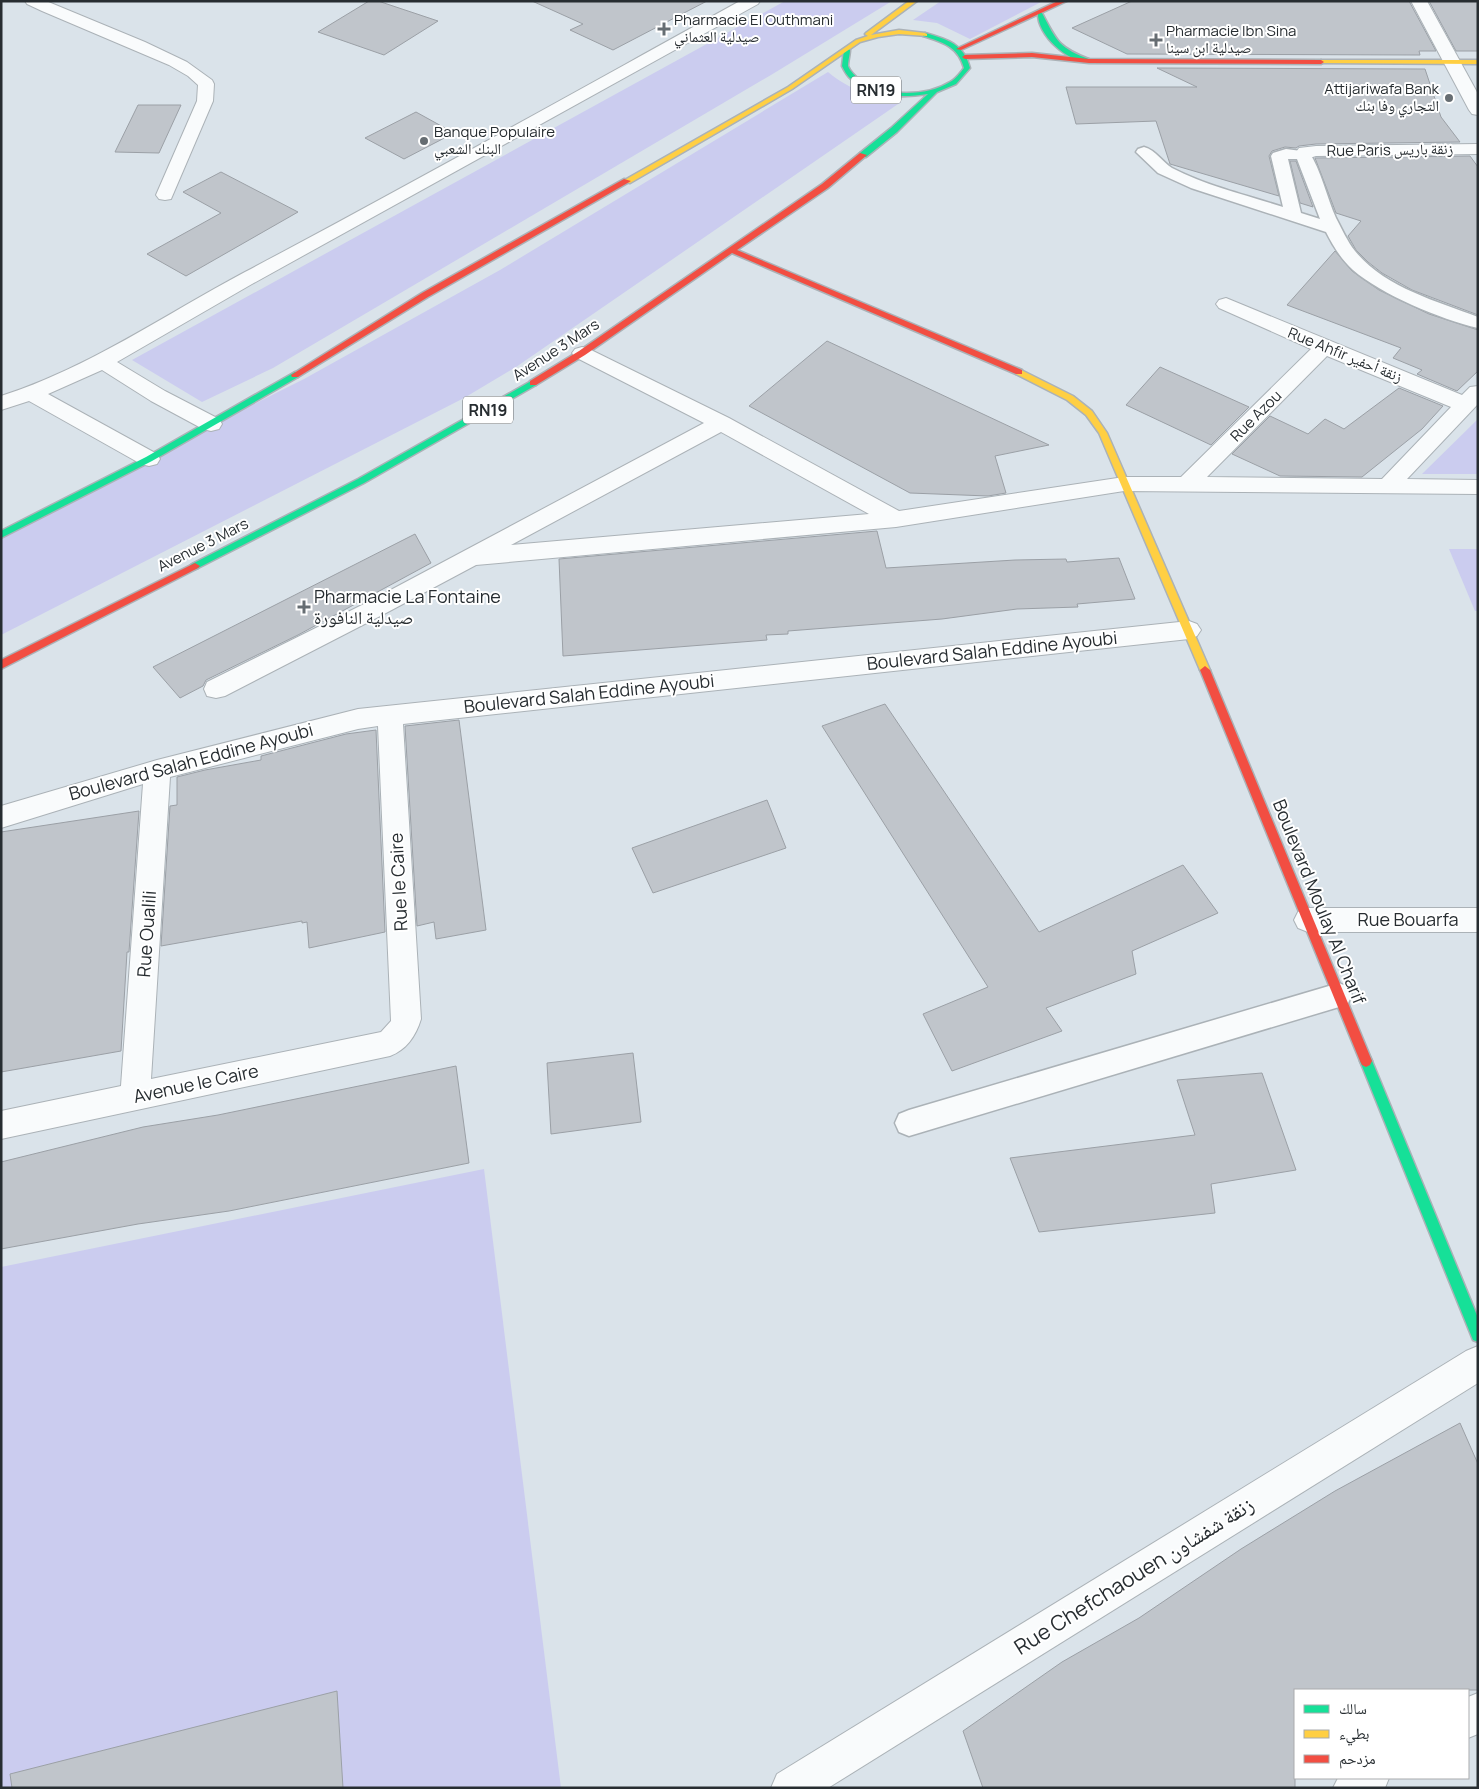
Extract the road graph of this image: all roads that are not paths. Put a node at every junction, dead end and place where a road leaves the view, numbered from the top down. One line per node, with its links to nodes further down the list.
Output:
1 (33, 1): 18 (street)
2 (752, 1): 26 (street)
3 (914, 1): 7 (main road, RN19)
4 (1064, 1): 6 (main road, RN19)
5 (1419, 1): 11 (street)
6 (1040, 14): 9 (main road, RN19); 10 (main road)
7 (858, 41): 8 (main road, RN19); 9 (main road, RN19)
8 (847, 50): 13 (main road, RN19); 31 (main road, RN19)
9 (964, 58): 10 (main road); 13 (main road, RN19)
10 (1089, 61): 11 (main road)
11 (1452, 62): 12 (main road); 14 (street)
12 (1478, 62)
13 (934, 92): 21 (main road, Avenue 3 Mars / RN19)
14 (1478, 110)
15 (1478, 149): 17 (street, Rue Paris زنقة باريس)
16 (1144, 152): 19 (lane)
17 (1302, 154): 19 (lane); 20 (lane)
18 (165, 195)
19 (1293, 216): 20 (lane)
20 (1334, 229): 23 (lane)
21 (733, 251): 25 (main road, Avenue 3 Mars / RN19); 33 (main road, Boulevard Moulay Al Charif)
22 (1226, 304): 24 (street, Rue Ahfir زنقة أحفير)
23 (1478, 323)
24 (1324, 347): 28 (street, Rue Ahfir زنقة أحفير); 34 (street, Rue Azou)
25 (582, 353): 30 (street); 41 (main road, Avenue 3 Mars / RN19)
26 (103, 362): 27 (street); 31 (street)
27 (32, 394): 29 (street); 32 (street)
28 (1471, 398): 35 (street)
29 (1, 403)
30 (721, 422): 37 (street); 39 (street)
31 (211, 424): 32 (main road, RN19)
32 (149, 460): 38 (main road, RN19)
33 (1124, 484): 34 (street); 37 (street); 40 (main road, Boulevard Moulay Al Charif)
34 (1188, 484): 35 (street)
35 (1389, 485): 36 (street)
36 (1478, 487)
37 (896, 519): 39 (street)
38 (1, 535)
39 (472, 557): 42 (street)
40 (1188, 630): 43 (street, Boulevard Salah Eddine Ayoubi); 46 (main road, Boulevard Moulay Al Charif)
41 (1, 665)
42 (216, 689)
43 (390, 715): 44 (street, Boulevard Salah Eddine Ayoubi); 49 (street, Rue le Caire)
44 (156, 770): 45 (street, Boulevard Salah Eddine Ayoubi); 50 (street, Rue Oualili)
45 (1, 817)
46 (1308, 920): 47 (street, Rue Bouarfa); 48 (main road, Boulevard Moulay Al Charif)
47 (1478, 920)
48 (1339, 995): 51 (lane); 53 (main road, Boulevard Moulay Al Charif)
49 (390, 1043): 50 (street, Avenue le Caire)
50 (135, 1098): 52 (street, Avenue le Caire)
51 (909, 1123)
52 (1, 1124)
53 (1478, 1335)
54 (1478, 1363): 56 (street, Rue Chefchaouen زنقة شفشاون)
55 (1367, 1779): 57 (street)
56 (791, 1788)
57 (1353, 1788)

